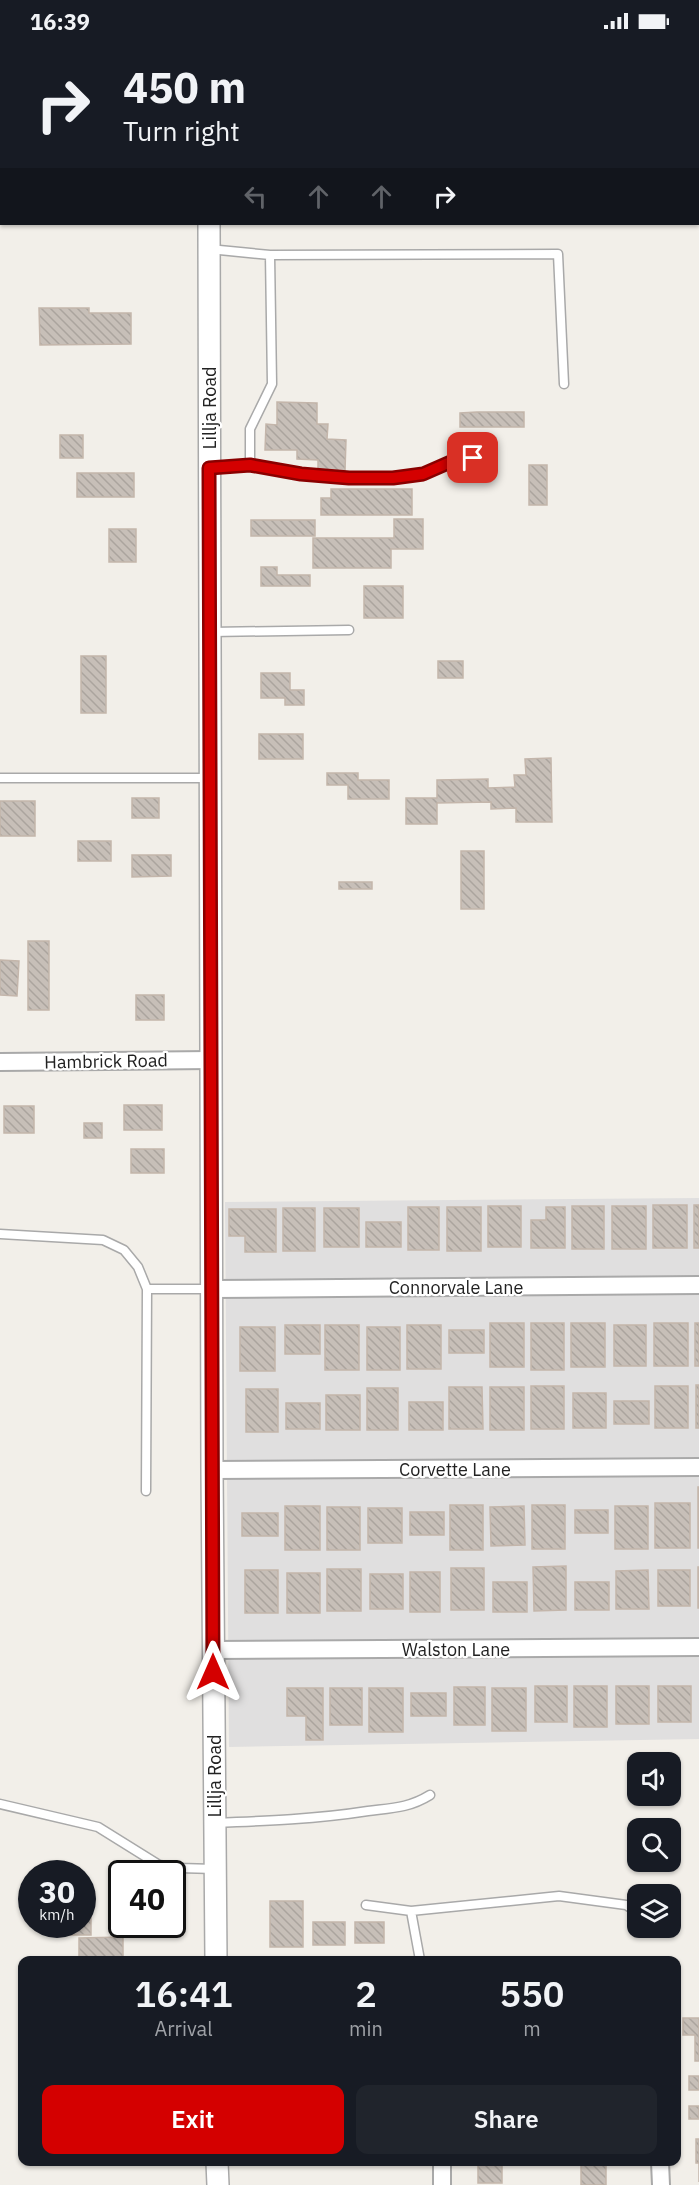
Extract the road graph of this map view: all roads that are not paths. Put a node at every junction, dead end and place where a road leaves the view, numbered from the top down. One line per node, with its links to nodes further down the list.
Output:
1 (209, 225): 2 (street, Lillja Road)
2 (208, 249): 3 (lane); 7 (street, Lillja Road)
3 (270, 255): 4 (lane); 6 (lane)
4 (564, 384)
5 (473, 458): 6 (lane)
6 (250, 465): 7 (lane)
7 (209, 468): 9 (street, Lillja Road)
8 (349, 630): 9 (lane)
9 (210, 632): 11 (street, Lillja Road)
10 (2, 778): 11 (lane)
11 (211, 778): 12 (street, Lillja Road)
12 (212, 1060): 13 (street, Hambrick Road); 17 (street, Lillja Road)
13 (0, 1062)
14 (0, 1234): 16 (lane)
15 (699, 1285): 17 (street, Connorvale Lane)
16 (147, 1289): 17 (lane); 20 (lane)
17 (212, 1289): 19 (street, Lillja Road)
18 (699, 1467): 19 (street, Corvette Lane)
19 (212, 1470): 22 (street, Lillja Road)
20 (146, 1491)
21 (699, 1647): 22 (street, Walston Lane)
22 (213, 1650): 25 (street, Lillja Road)
23 (430, 1795): 25 (lane)
24 (0, 1804): 26 (lane)
25 (214, 1823): 26 (street, Lillja Road)
26 (215, 1869): 30 (street, Lillja Road)
27 (366, 1905): 29 (lane)
28 (627, 1906): 29 (lane)
29 (411, 1911): 31 (lane)
30 (216, 1956)
31 (419, 1956)
32 (217, 2166): 35 (street)
33 (442, 2166): 36 (street)
34 (660, 2166): 37 (street)
35 (218, 2185)
36 (442, 2185)
37 (661, 2185)

